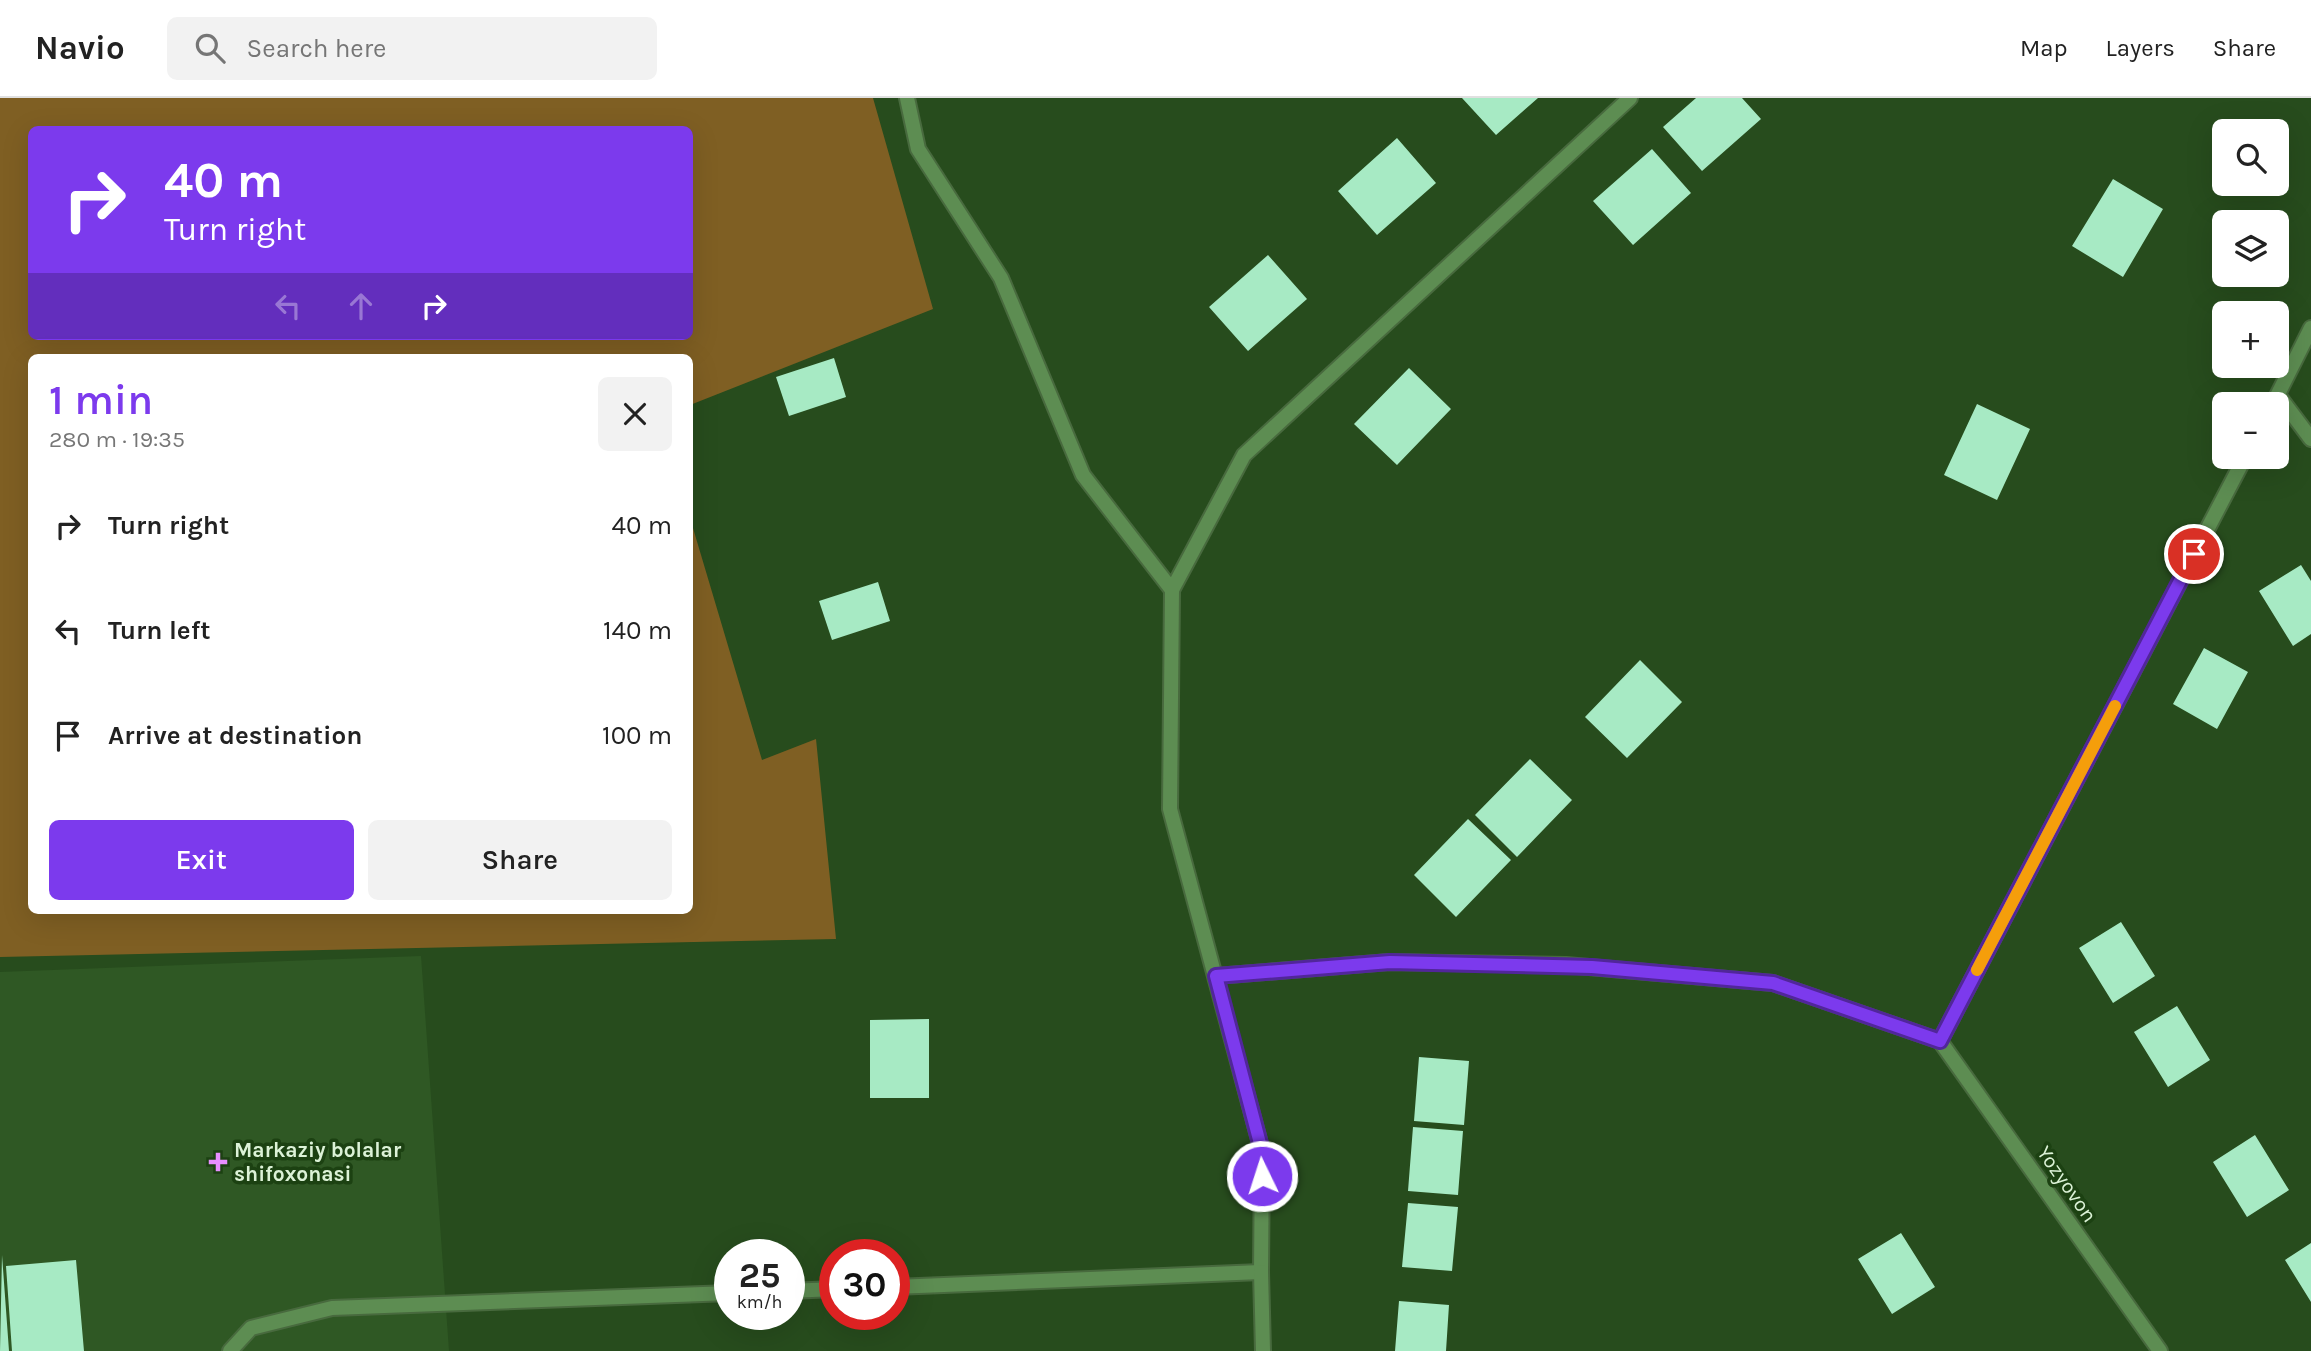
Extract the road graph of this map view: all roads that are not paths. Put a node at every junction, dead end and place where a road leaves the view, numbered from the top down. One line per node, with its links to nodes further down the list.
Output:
1 (906, 98): 8 (street)
2 (1630, 98): 8 (street)
3 (2311, 328): 4 (street)
4 (2279, 392)
5 (2289, 415): 6 (street)
6 (2311, 439)
7 (2239, 469): 10 (street)
8 (1172, 590): 9 (street)
9 (1216, 976): 10 (street); 11 (street)
10 (1940, 1041): 16 (street, Yozyovon)
11 (1261, 1272): 12 (street); 15 (street)
12 (910, 1286)
13 (714, 1294): 14 (street)
14 (230, 1351)
15 (1263, 1351)
16 (2160, 1351)

